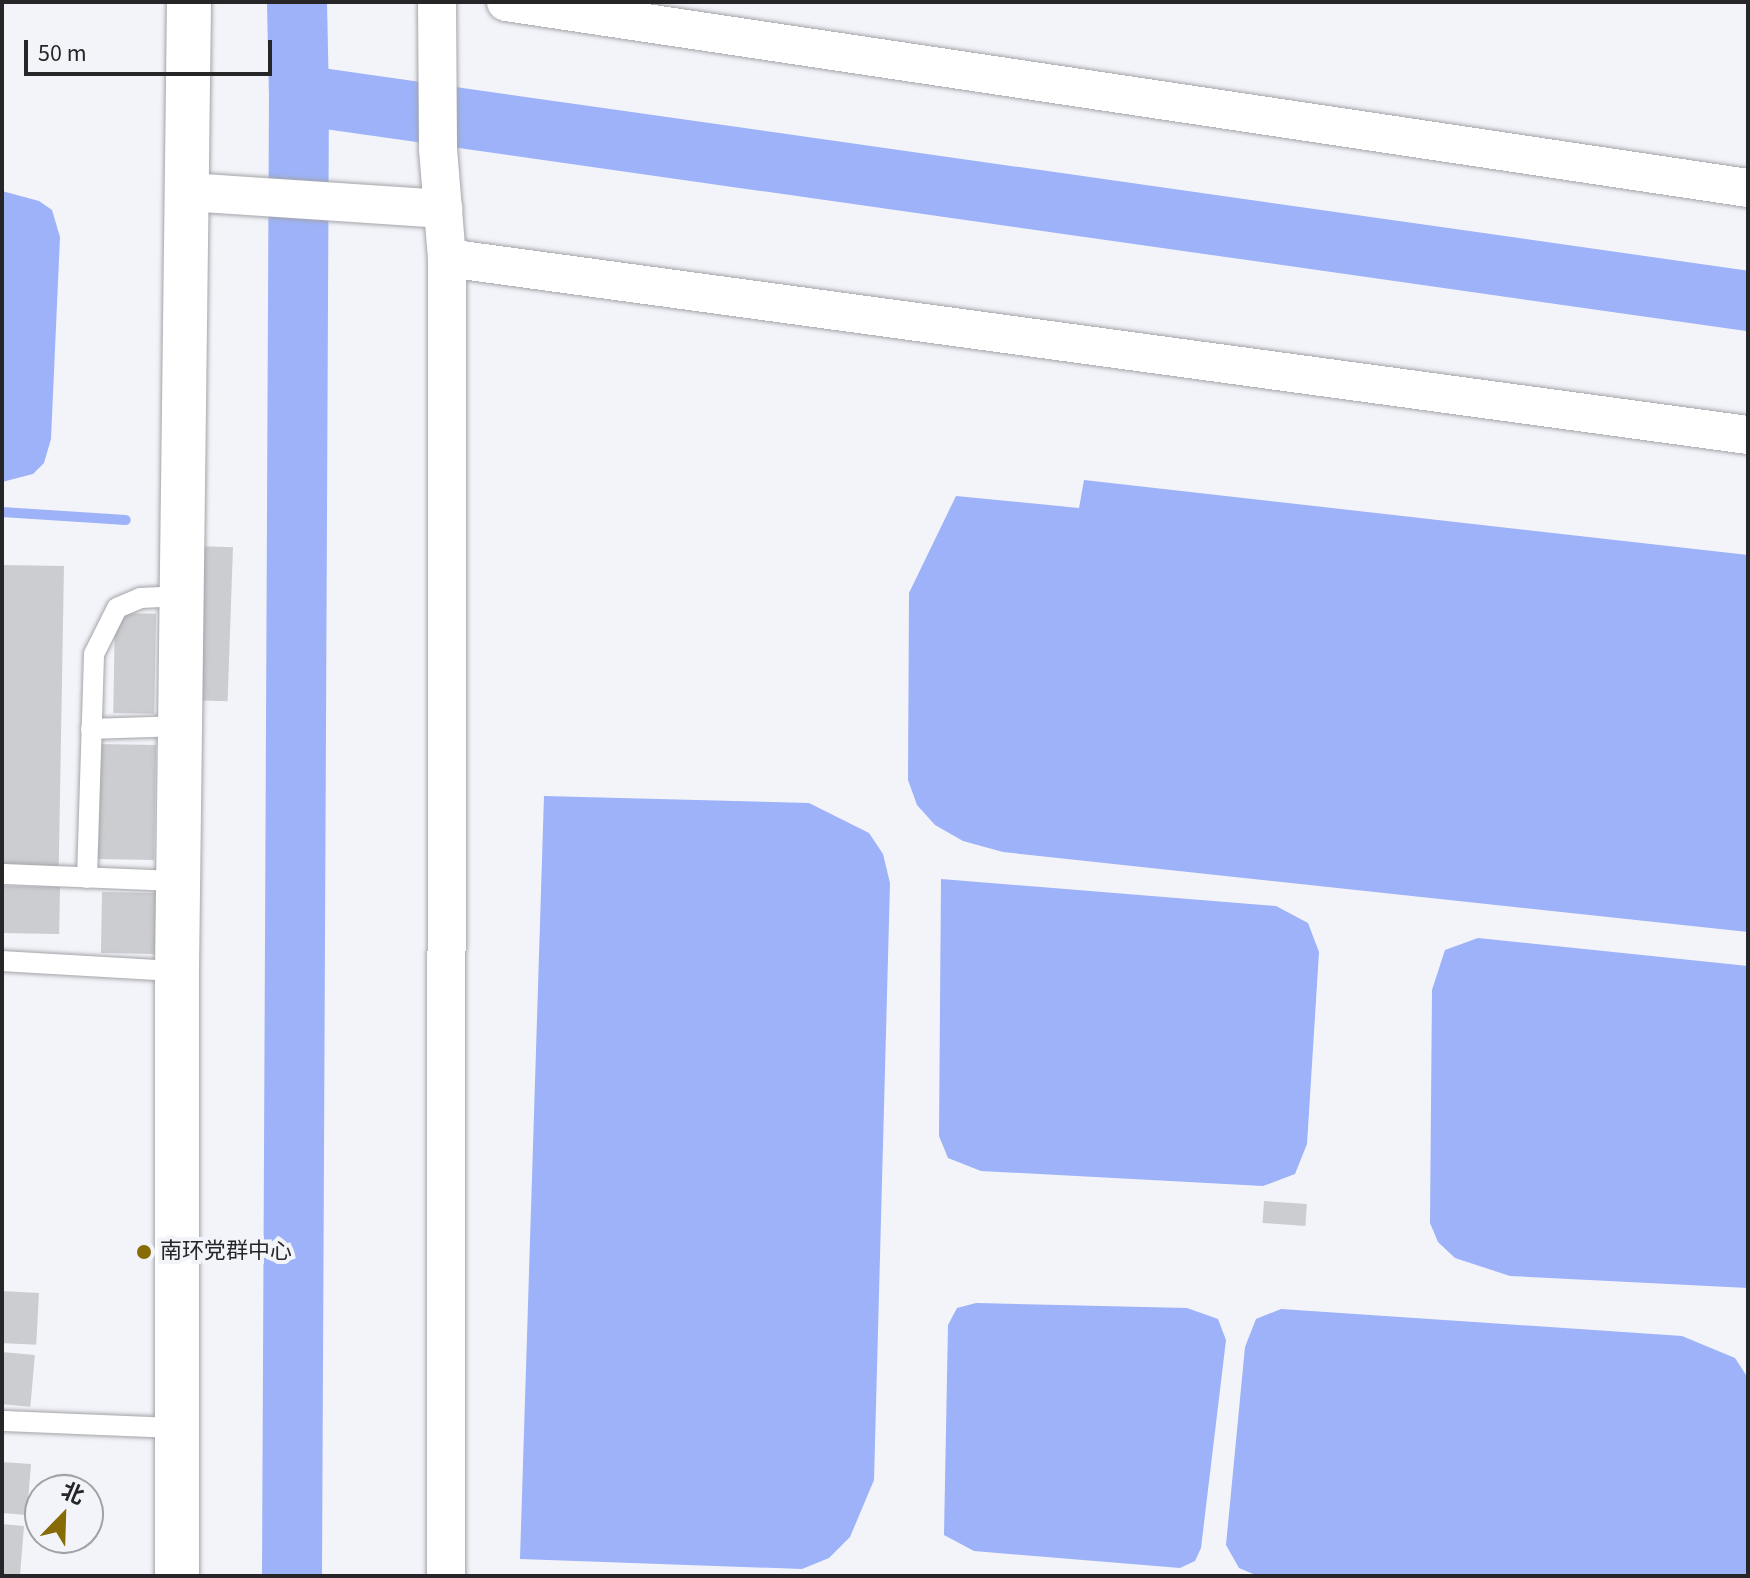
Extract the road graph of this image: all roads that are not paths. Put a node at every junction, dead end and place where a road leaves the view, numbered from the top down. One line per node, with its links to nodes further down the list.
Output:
1 (189, 2): 5 (street)
2 (506, 2): 4 (street)
3 (437, 17): 6 (street)
4 (1748, 188)
5 (188, 192): 6 (street); 9 (street)
6 (443, 209): 7 (street)
7 (447, 258): 8 (street); 20 (street)
8 (1748, 435)
9 (182, 596): 10 (street); 11 (lane)
10 (180, 726): 11 (lane); 14 (street)
11 (91, 729): 13 (lane)
12 (2, 874): 13 (lane)
13 (87, 878): 14 (lane)
14 (178, 881): 16 (street)
15 (2, 961): 16 (lane)
16 (177, 971): 18 (street)
17 (2, 1421): 18 (lane)
18 (177, 1428): 19 (street)
19 (177, 1576)
20 (446, 1576)

